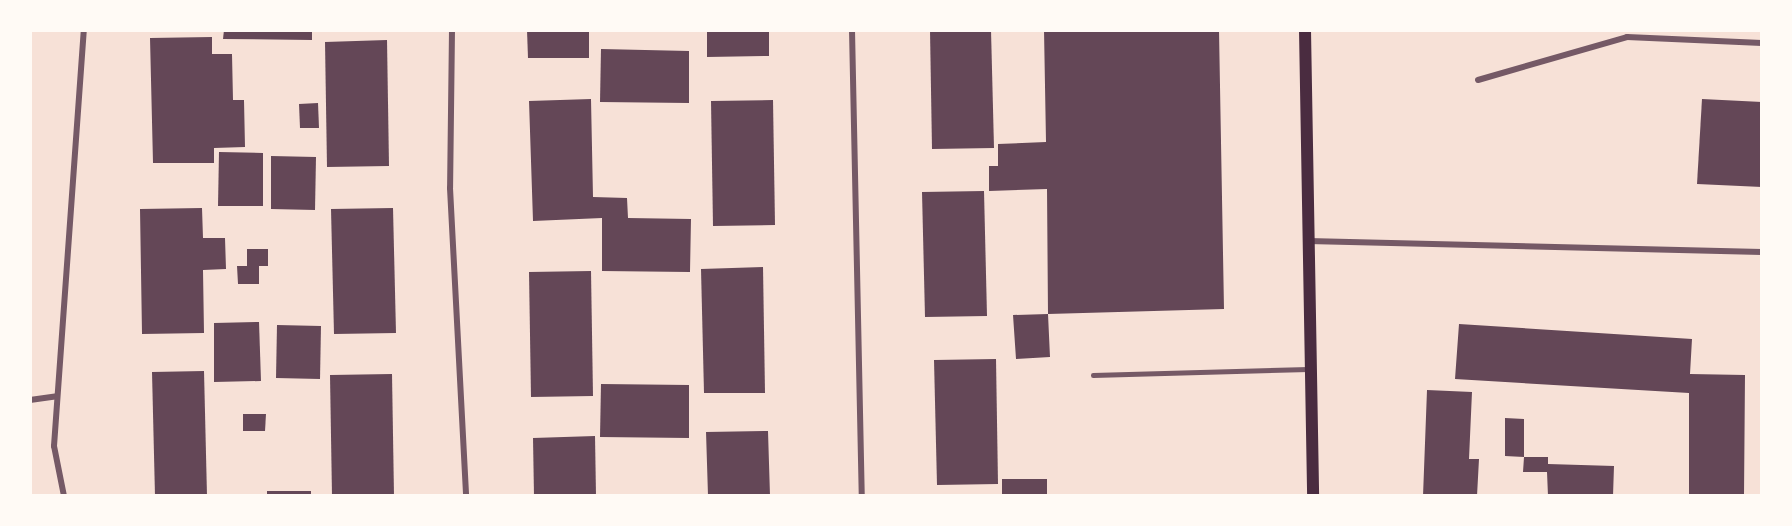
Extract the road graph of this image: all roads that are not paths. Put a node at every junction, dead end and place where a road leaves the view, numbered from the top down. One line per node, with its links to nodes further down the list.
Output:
1 (84, 30): 11 (street)
2 (452, 30): 14 (street)
3 (852, 30): 15 (street)
4 (1305, 30): 7 (main road)
5 (1762, 43): 6 (street)
6 (1478, 80)
7 (1308, 241): 8 (street); 9 (main road)
8 (1762, 252)
9 (1311, 369): 10 (lane); 16 (main road)
10 (1094, 375)
11 (57, 396): 12 (street); 13 (street)
12 (30, 400)
13 (64, 496)
14 (466, 496)
15 (861, 496)
16 (1313, 496)

